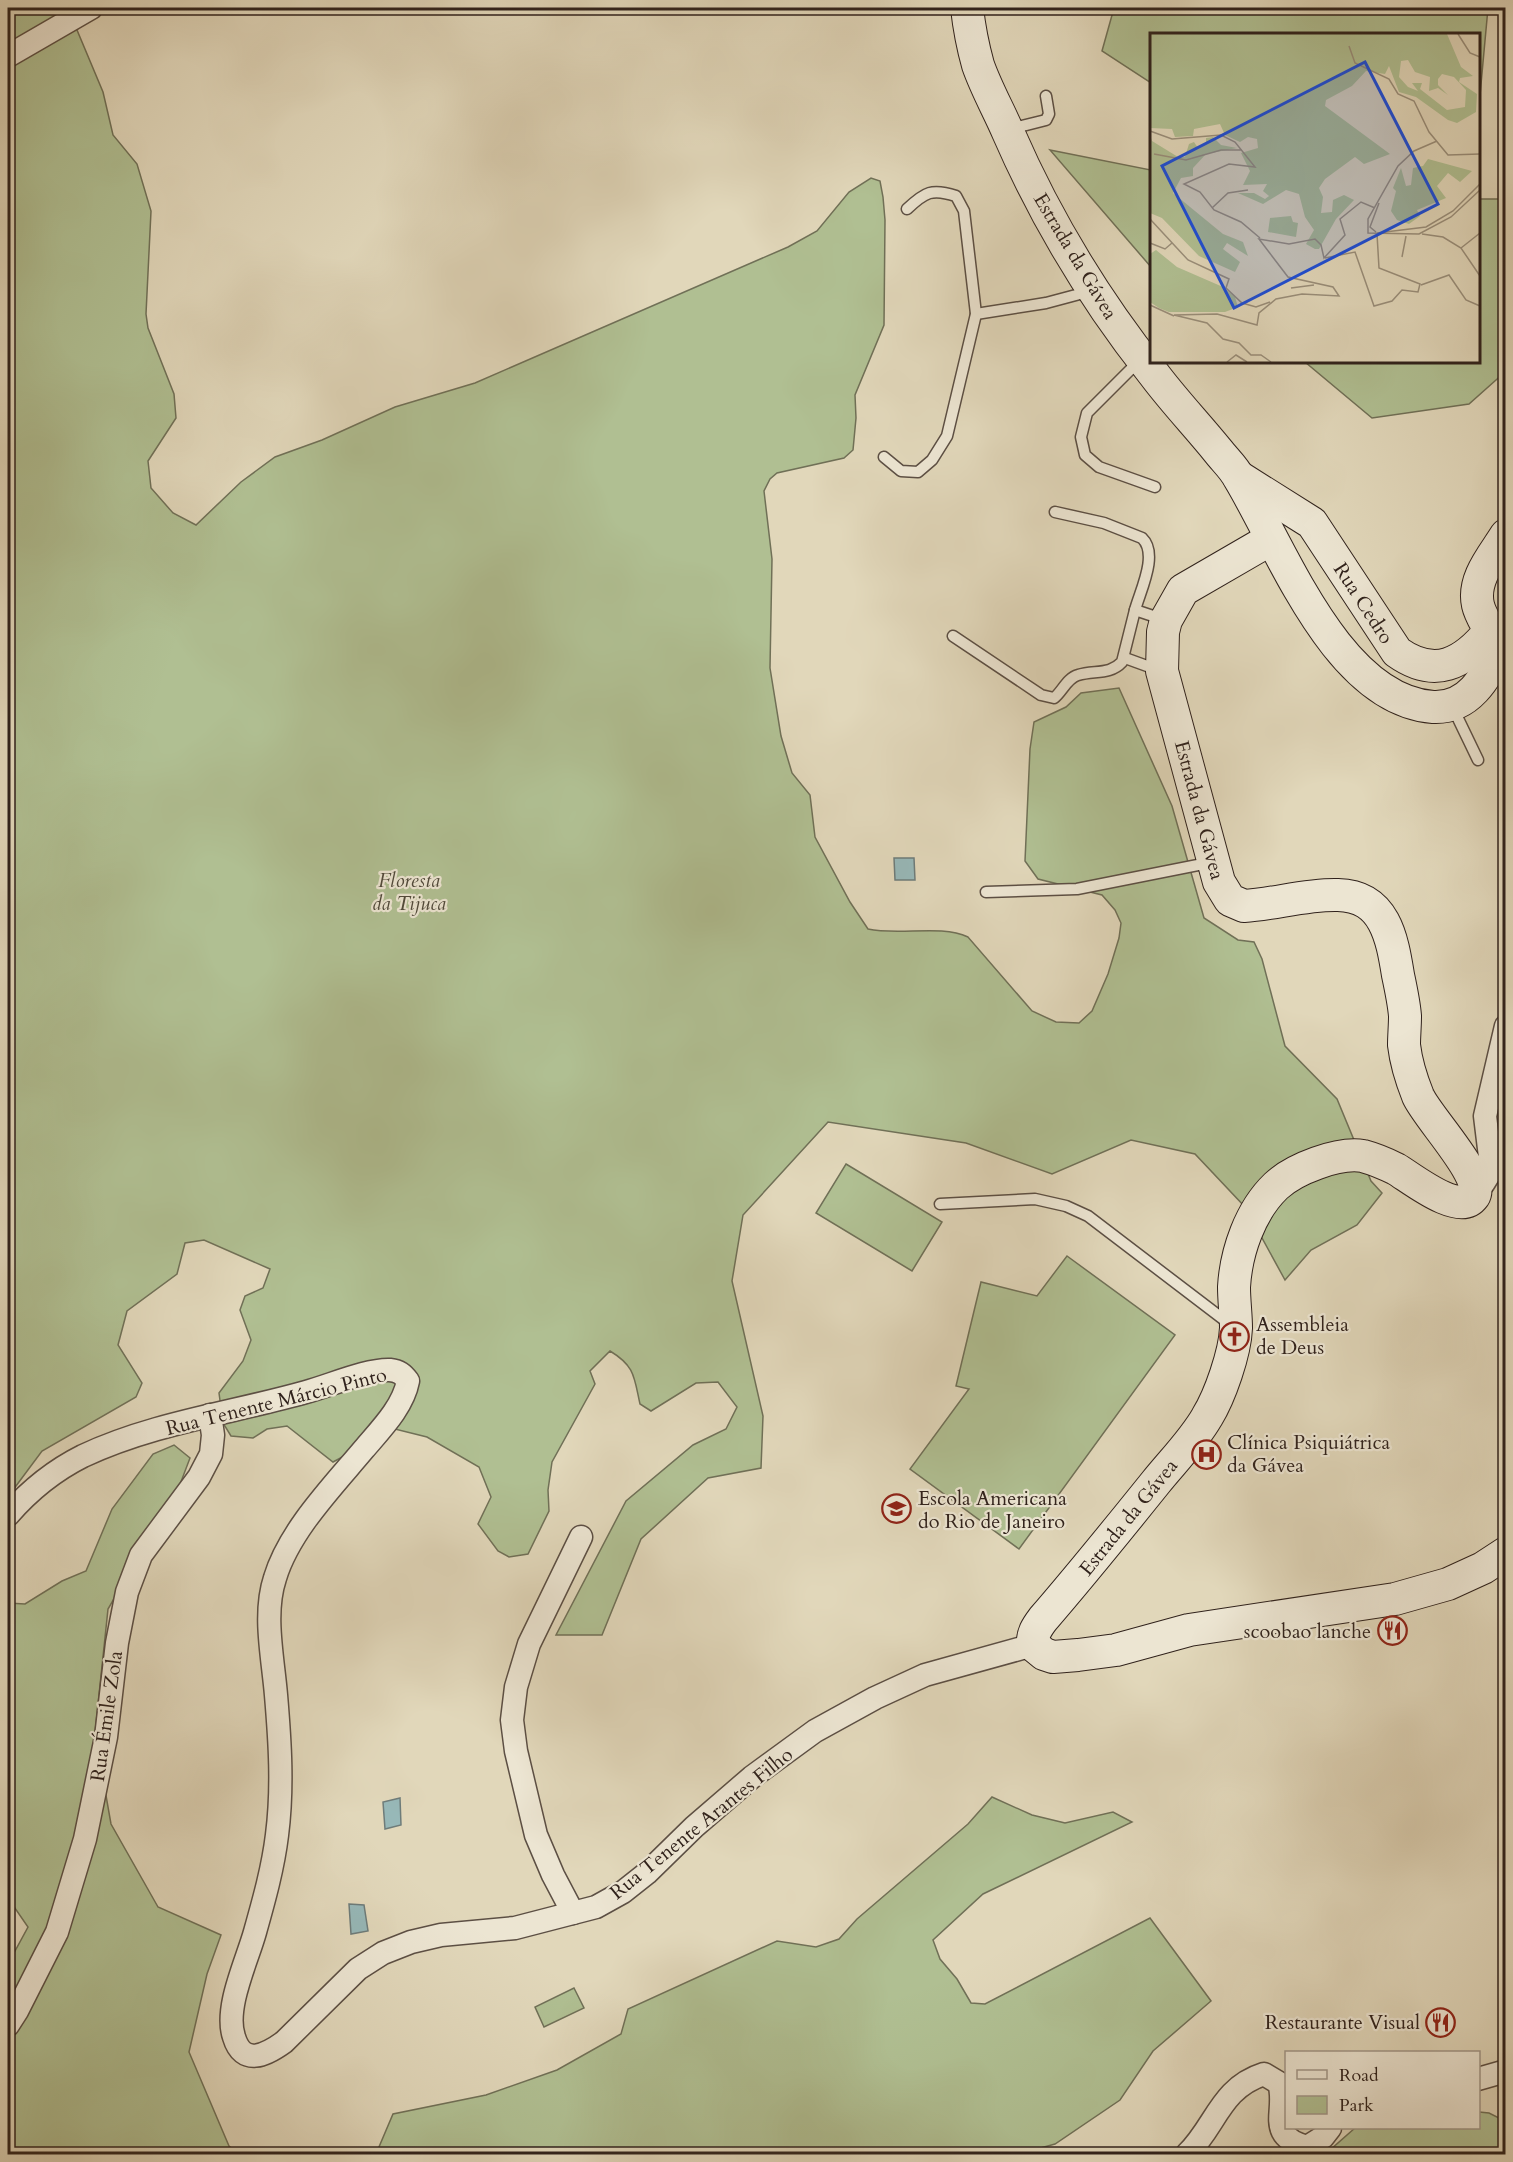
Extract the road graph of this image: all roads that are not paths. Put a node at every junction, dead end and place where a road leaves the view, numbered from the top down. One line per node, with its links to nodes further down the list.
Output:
1 (91, 8): 3 (street)
2 (967, 8): 5 (street, Estrada da Gávea)
3 (8, 56)
4 (1047, 96): 5 (lane)
5 (1007, 130): 7 (street, Estrada da Gávea)
6 (907, 209): 8 (lane)
7 (1094, 290): 8 (lane); 9 (street, Estrada da Gávea)
8 (976, 314): 10 (lane)
9 (1141, 358): 11 (street, Estrada da Gávea); 12 (lane)
10 (884, 457)
11 (1239, 476): 14 (street, Estrada da Gávea); 16 (street, Estrada da Gávea)
12 (1155, 487)
13 (1055, 512): 17 (lane)
14 (1312, 523): 19 (street, Rua Cedro)
15 (1506, 535): 19 (street)
16 (1271, 539): 18 (street, Estrada da Gávea); 23 (street)
17 (1135, 610): 18 (lane); 21 (lane)
18 (1166, 620): 22 (street, Estrada da Gávea)
19 (1500, 635): 23 (street)
20 (953, 636): 21 (lane)
21 (1125, 658): 22 (lane)
22 (1162, 671): 25 (street, Estrada da Gávea)
23 (1452, 706): 24 (lane)
24 (1478, 760)
25 (1213, 862): 26 (lane); 28 (street, Estrada da Gávea)
26 (986, 892)
27 (1506, 1026): 28 (street)
28 (1477, 1188): 30 (street, Estrada da Gávea)
29 (940, 1204): 30 (lane)
30 (1236, 1329): 35 (street, Estrada da Gávea)
31 (210, 1415): 32 (street, Rua Tenente Márcio Pinto); 37 (street, Rua Émile Zola); 38 (street, Rua Tenente Márcio Pinto)
32 (8, 1515)
33 (581, 1537): 36 (street)
34 (1506, 1553): 35 (street)
35 (1032, 1645): 36 (street, Rua Tenente Arantes Filho)
36 (573, 1913): 38 (street, Rua Tenente Arantes Filho)
37 (8, 2025)
38 (250, 2055)
39 (1506, 2071): 40 (street)
40 (1480, 2079)
41 (1329, 2129): 42 (street)
42 (1186, 2154)

